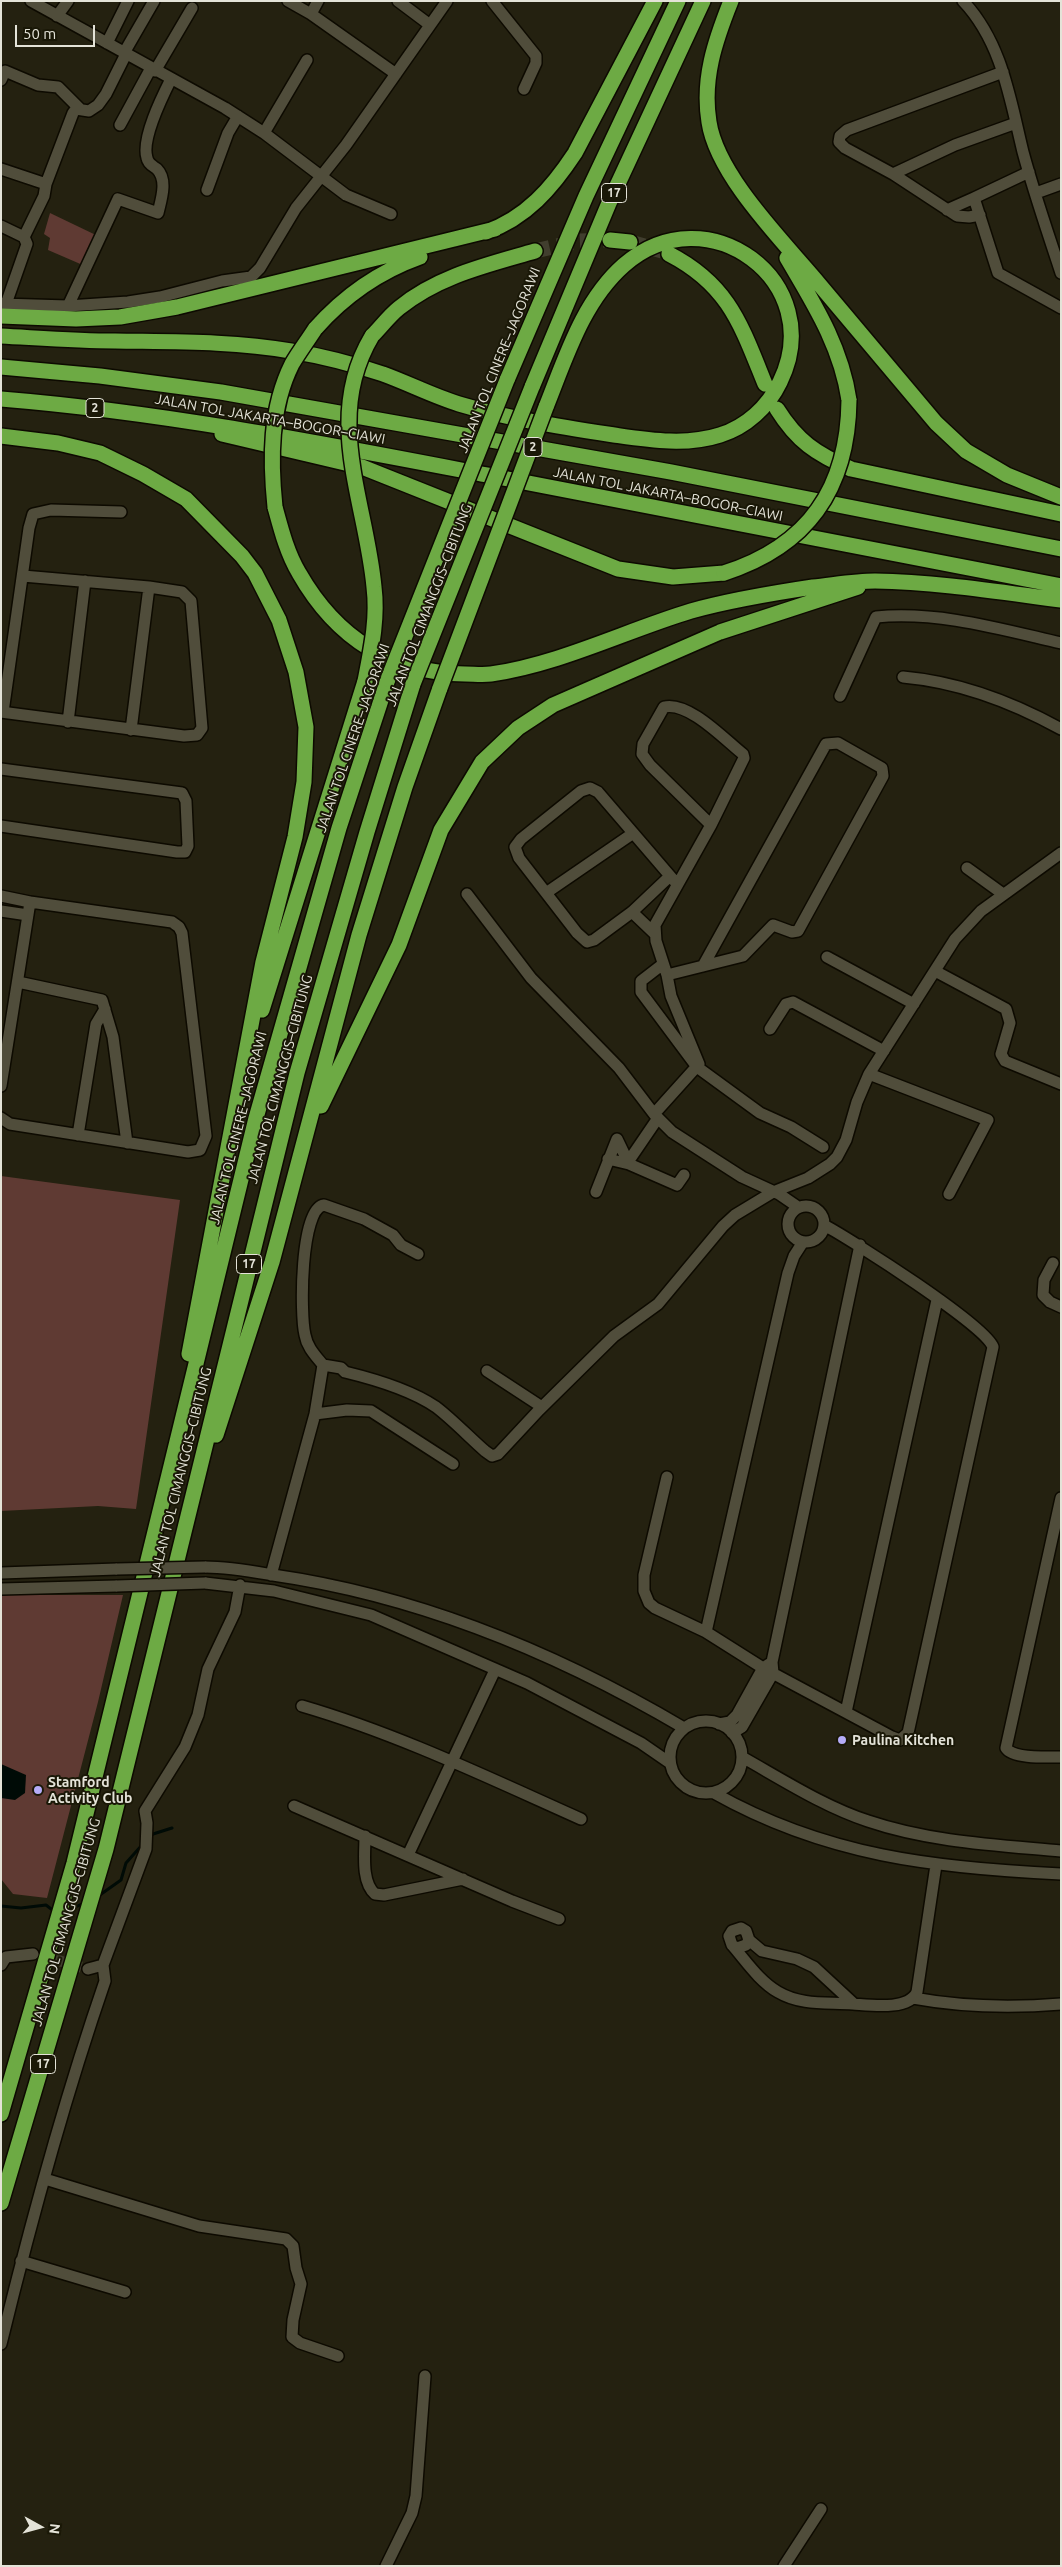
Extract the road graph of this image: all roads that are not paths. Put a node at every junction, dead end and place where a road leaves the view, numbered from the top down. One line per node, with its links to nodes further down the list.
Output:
1 (31, 1): 17 (street)
2 (68, 1): 17 (street)
3 (128, 1): 19 (street)
4 (154, 1): 20 (street)
5 (288, 1): 16 (street)
6 (318, 1): 16 (street)
7 (398, 1): 18 (street)
8 (447, 1): 18 (street)
9 (492, 1): 27 (street)
10 (655, 1): 47 (highway)
11 (678, 1): 139 (highway, JALAN TOL CINERE–JAGORAWI / 17, bridge)
12 (703, 1): 140 (highway, JALAN TOL CIMANGGIS–CIBITUNG / 17, bridge)
13 (731, 1): 45 (highway)
14 (963, 1): 23 (street)
15 (192, 8): 22 (street)
16 (311, 14): 24 (street)
17 (57, 16): 19 (street)
18 (430, 25): 24 (street)
19 (107, 43): 20 (street)
20 (124, 54): 22 (street); 28 (street)
21 (307, 60): 32 (street)
22 (153, 70): 25 (street); 31 (street)
23 (1003, 72): 30 (street); 35 (street)
24 (396, 74): 36 (street)
25 (171, 79): 29 (street); 54 (street)
26 (1, 80): 28 (street)
27 (524, 89)
28 (79, 108): 37 (street)
29 (238, 116): 32 (street); 39 (street)
30 (1016, 123): 34 (street); 35 (street)
31 (120, 125)
32 (264, 133): 36 (street)
33 (1, 169): 37 (street)
34 (1029, 172): 40 (street); 41 (street)
35 (893, 174): 42 (street)
36 (321, 178): 43 (street); 54 (street)
37 (46, 184): 48 (street)
38 (1061, 184): 40 (street)
39 (207, 190)
40 (1036, 193): 53 (street)
41 (974, 198): 42 (street); 44 (street)
42 (946, 210): 44 (street)
43 (391, 214)
44 (980, 214): 56 (street)
45 (766, 222): 63 (highway, bridge); 65 (highway)
46 (1, 226): 48 (street)
47 (495, 229): 55 (highway); 71 (highway, bridge)
48 (24, 237): 55 (street)
49 (610, 240): 50 (highway)
50 (630, 242)
51 (535, 251): 62 (highway, bridge)
52 (669, 254): 59 (highway)
53 (1061, 273)
54 (68, 306): 55 (street)
55 (3, 308)
56 (1061, 308)
57 (1, 336): 115 (highway, bridge)
58 (1, 367): 62 (highway, JALAN TOL JAKARTA–BOGOR–CIAWI / 2)
59 (765, 384)
60 (1, 399): 63 (highway, JALAN TOL JAKARTA–BOGOR–CIAWI / 2)
61 (776, 409): 67 (highway)
62 (349, 415): 68 (highway, JALAN TOL JAKARTA–BOGOR–CIAWI / 2); 109 (highway, bridge)
63 (188, 420): 72 (highway, JALAN TOL JAKARTA–BOGOR–CIAWI / 2)
64 (1, 436): 109 (highway)
65 (1061, 498)
66 (121, 512): 69 (street)
67 (1061, 514)
68 (1061, 549)
69 (23, 576): 70 (street); 78 (street)
70 (85, 581): 73 (street); 79 (street)
71 (874, 581): 74 (highway); 115 (highway)
72 (1061, 586)
73 (149, 587): 81 (street); 81 (street)
74 (1061, 600)
75 (1061, 643): 77 (street)
76 (903, 677): 80 (street)
77 (840, 696)
78 (2, 712): 79 (street)
79 (68, 722): 81 (street)
80 (1061, 729)
81 (131, 730)
82 (1, 769): 84 (street)
83 (711, 825): 83 (street); 88 (street)
84 (1, 826)
85 (632, 834): 88 (street); 89 (street); 89 (street)
86 (1061, 853): 91 (street)
87 (967, 868): 91 (street)
88 (673, 880): 95 (street); 97 (street)
89 (546, 893): 95 (street)
90 (467, 894): 112 (street)
91 (1003, 894): 101 (street)
92 (1, 896): 93 (street)
93 (30, 902): 96 (street); 116 (street)
94 (1, 911): 96 (street)
95 (632, 912): 97 (street)
96 (28, 915): 102 (street)
97 (654, 932): 100 (street)
98 (827, 957): 103 (street)
99 (703, 966): 99 (street); 100 (street)
100 (665, 969): 107 (street); 107 (street)
101 (935, 971): 103 (street); 110 (street)
102 (18, 982): 104 (street); 111 (street)
103 (914, 1004): 106 (street)
104 (104, 1009): 114 (street); 116 (street)
105 (770, 1029): 106 (street)
106 (884, 1051): 108 (street)
107 (697, 1066): 112 (street); 117 (street)
108 (869, 1074): 122 (street); 123 (street)
109 (240, 1076): 139 (highway)
110 (1061, 1084)
111 (1, 1086)
112 (656, 1116): 119 (street); 122 (street)
113 (1, 1118): 114 (street)
114 (78, 1135): 116 (street)
115 (305, 1141): 140 (highway)
116 (128, 1143)
117 (823, 1147)
118 (608, 1159): 119 (street); 119 (street); 121 (street)
119 (629, 1163): 120 (street)
120 (684, 1175)
121 (596, 1192)
122 (773, 1192): 124 (street); 134 (street)
123 (949, 1194)
124 (798, 1208): 125 (street); 126 (street)
125 (824, 1225): 126 (street); 127 (street)
126 (803, 1242): 145 (street)
127 (860, 1245): 130 (street); 146 (street)
128 (418, 1254): 132 (street)
129 (1053, 1263): 131 (street)
130 (938, 1300): 149 (street); 149 (street)
131 (1061, 1307)
132 (323, 1364): 134 (street); 135 (street)
133 (487, 1371): 134 (street)
134 (542, 1407)
135 (315, 1414): 136 (street); 142 (street)
136 (453, 1464)
137 (667, 1477): 145 (street)
138 (1061, 1498): 154 (street)
139 (158, 1520): 178 (highway, JALAN TOL CIMANGGIS–CIBITUNG / 17)
140 (178, 1556): 180 (highway, JALAN TOL CIMANGGIS–CIBITUNG / 17)
141 (1, 1573): 142 (street, bridge)
142 (271, 1574): 151 (street)
143 (240, 1585): 144 (street, bridge); 147 (street); 173 (street)
144 (1, 1589)
145 (706, 1632): 146 (street)
146 (770, 1668): 149 (street); 150 (street); 152 (street)
147 (495, 1670): 155 (street); 156 (street)
148 (302, 1706): 155 (street)
149 (846, 1712)
150 (719, 1724): 151 (street); 152 (street)
151 (684, 1728): 156 (street)
152 (732, 1733): 153 (street)
153 (742, 1757): 157 (street); 161 (street)
154 (1061, 1757)
155 (451, 1760): 159 (street); 162 (street)
156 (670, 1763): 157 (street)
157 (714, 1793): 163 (street)
158 (294, 1806): 160 (street)
159 (581, 1819)
160 (365, 1836): 162 (street); 165 (street)
161 (1061, 1851)
162 (408, 1855): 165 (street)
163 (936, 1865): 164 (street); 175 (street)
164 (1061, 1874)
165 (463, 1879): 166 (street)
166 (558, 1919)
167 (749, 1940): 168 (street); 168 (street); 169 (street)
168 (732, 1945): 171 (street)
169 (762, 1951): 171 (street); 176 (street)
170 (33, 1954): 172 (street)
171 (749, 1964): 176 (street)
172 (1, 1965)
173 (103, 1965): 174 (street); 179 (street)
174 (88, 1970)
175 (913, 1998): 176 (street); 177 (street)
176 (854, 2004)
177 (1061, 2004)
178 (1, 2114)
179 (45, 2179): 181 (street); 184 (street)
180 (1, 2203)
181 (21, 2261): 182 (street); 183 (street)
182 (126, 2292)
183 (1, 2344)
184 (338, 2356)
185 (425, 2376): 187 (street)
186 (821, 2508): 188 (street)
187 (386, 2566)
188 (784, 2566)

